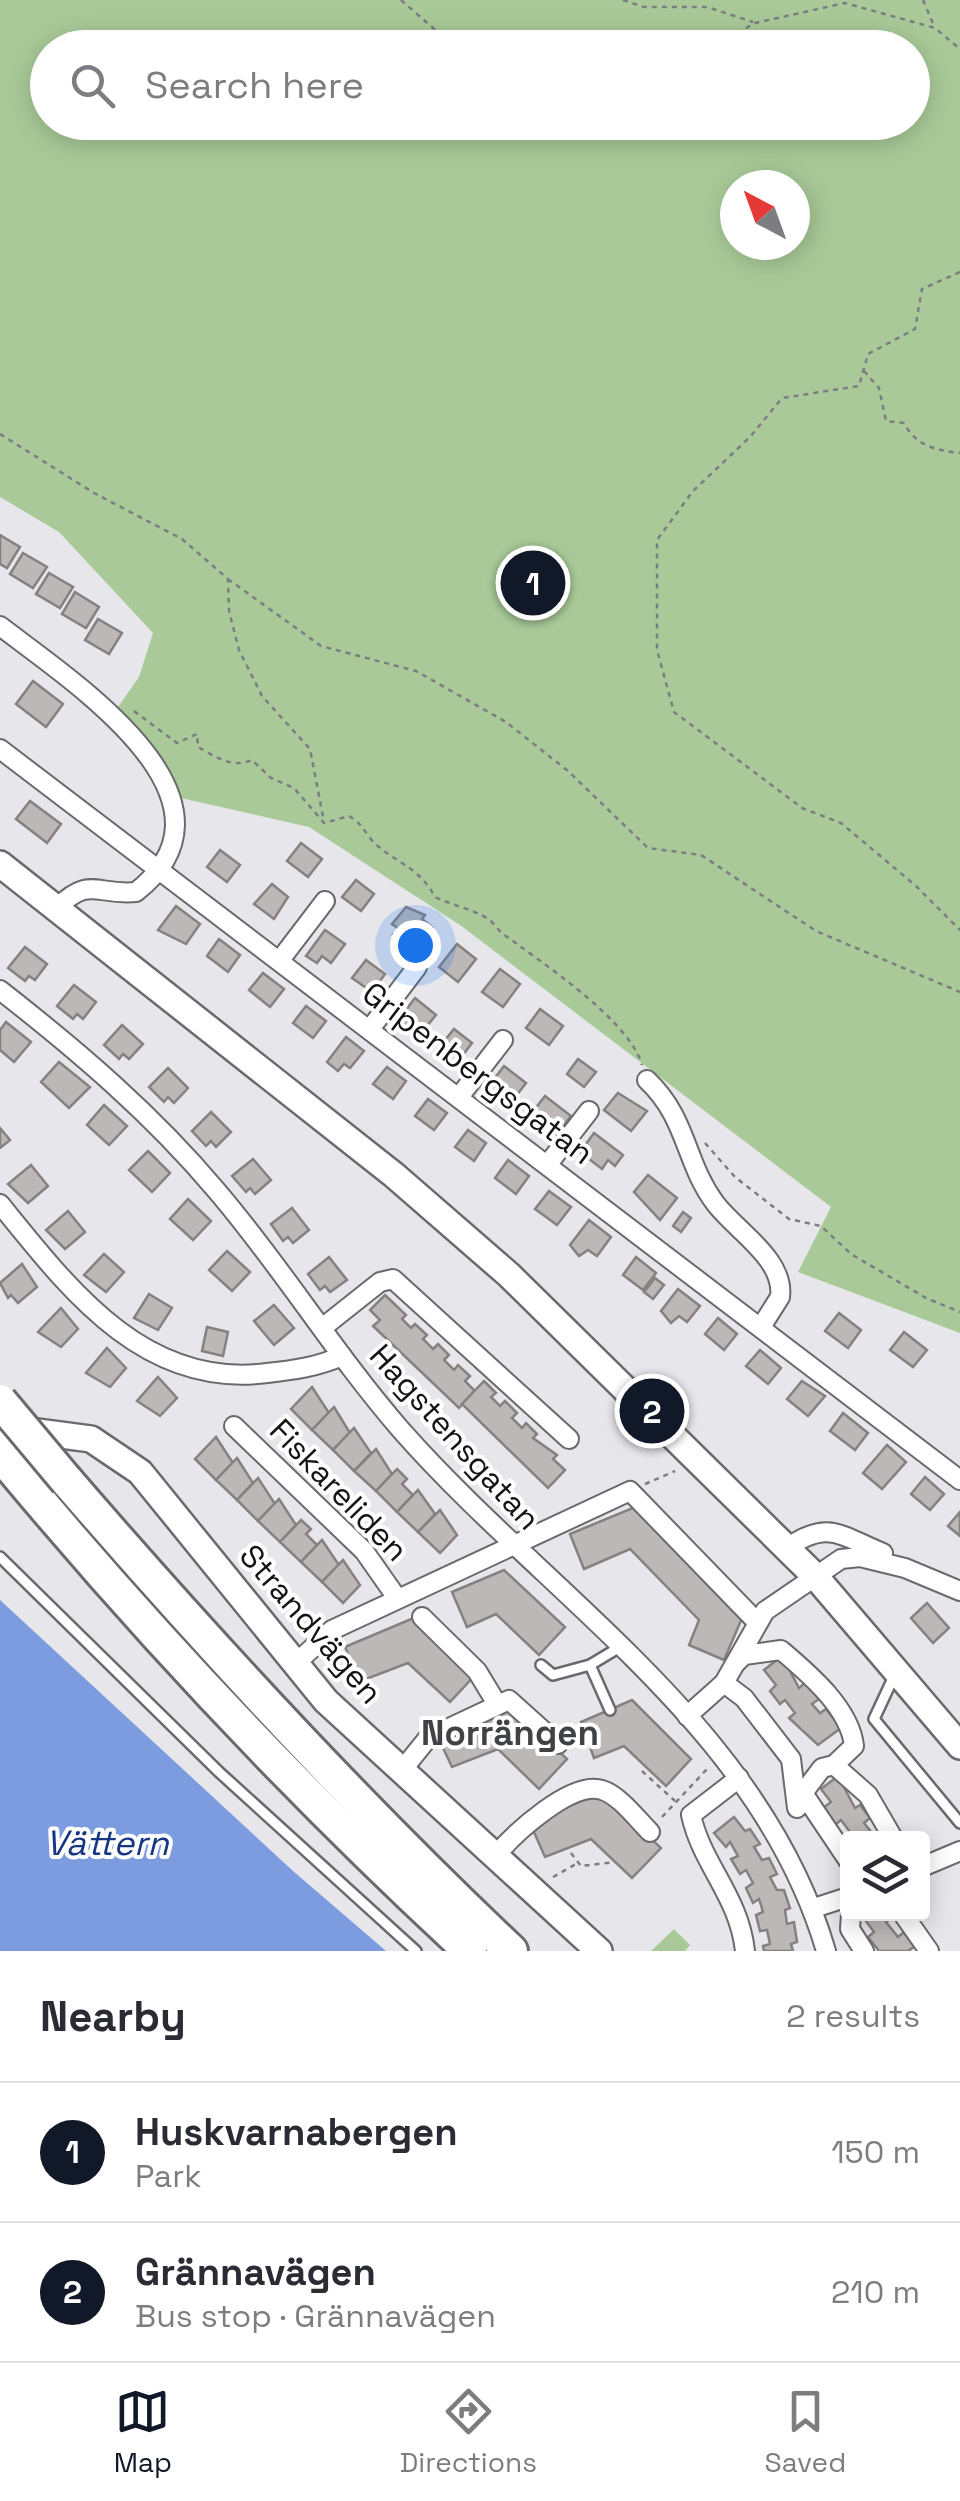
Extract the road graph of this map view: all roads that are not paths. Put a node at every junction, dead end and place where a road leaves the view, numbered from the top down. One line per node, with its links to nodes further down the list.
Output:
1 (0, 626): 4 (street)
2 (0, 749): 4 (street, Gripenbergsgatan)
3 (0, 864): 6 (main road)
4 (159, 868): 6 (street); 7 (street, Gripenbergsgatan)
5 (325, 901): 7 (street)
6 (57, 908): 27 (main road)
7 (280, 960): 10 (street, Gripenbergsgatan)
8 (417, 967): 10 (street)
9 (0, 990): 18 (street, Hagstensgatan)
10 (370, 1029): 13 (street, Gripenbergsgatan)
11 (503, 1040): 13 (street)
12 (646, 1080): 17 (street)
13 (459, 1097): 15 (street, Gripenbergsgatan)
14 (589, 1111): 15 (street)
15 (548, 1164): 17 (street, Gripenbergsgatan)
16 (0, 1204): 19 (street)
17 (761, 1327): 25 (street, Gripenbergsgatan)
18 (322, 1328): 19 (street, Hagstensgatan); 23 (street)
19 (342, 1356): 26 (street, Hagstensgatan)
20 (0, 1401): 65 (highway, bridge)
21 (234, 1426): 32 (street, Fiskareliden)
22 (0, 1427): 36 (main road, Strandvägen)
23 (569, 1439)
24 (0, 1454): 64 (highway)
25 (960, 1480)
26 (509, 1544): 32 (street, Fiskareliden); 34 (street, Fiskareliden); 35 (street, Hagstensgatan)
27 (787, 1548): 29 (street); 30 (main road)
28 (0, 1557): 63 (lane)
29 (905, 1568): 30 (street); 31 (street)
30 (815, 1576): 34 (street); 40 (main road)
31 (960, 1591)
32 (397, 1598): 36 (street, Fiskareliden)
33 (422, 1617): 42 (street)
34 (757, 1622): 37 (street)
35 (622, 1646): 39 (lane); 44 (street, Hagstensgatan)
36 (295, 1664): 48 (main road, Strandvägen)
37 (734, 1664): 41 (street); 47 (street)
38 (541, 1665): 39 (lane)
39 (590, 1665): 43 (lane)
40 (896, 1672): 46 (main road); 51 (lane)
41 (724, 1683): 44 (street); 50 (street)
42 (497, 1704): 45 (street); 48 (street)
43 (610, 1710)
44 (687, 1716): 49 (street, Hagstensgatan)
45 (558, 1744)
46 (960, 1746)
47 (834, 1764): 50 (street); 52 (street)
48 (403, 1770): 57 (main road, Strandvägen)
49 (739, 1778): 54 (street, Hagstensgatan); 67 (street)
50 (800, 1800): 54 (street); 55 (street)
51 (960, 1823)
52 (889, 1831)
53 (650, 1832): 57 (street)
54 (778, 1836): 60 (street, Hagstensgatan)
55 (840, 1850)
56 (960, 1851): 58 (street)
57 (497, 1854): 66 (main road, Strandvägen)
58 (930, 1864)
59 (840, 1900): 60 (street)
60 (814, 1908): 68 (street, Hagstensgatan)
61 (851, 1921): 69 (street)
62 (908, 1921): 70 (street)
63 (416, 1951)
64 (470, 1951)
65 (511, 1951)
66 (599, 1951)
67 (745, 1951)
68 (826, 1951)
69 (864, 1951)
70 (929, 1951)

